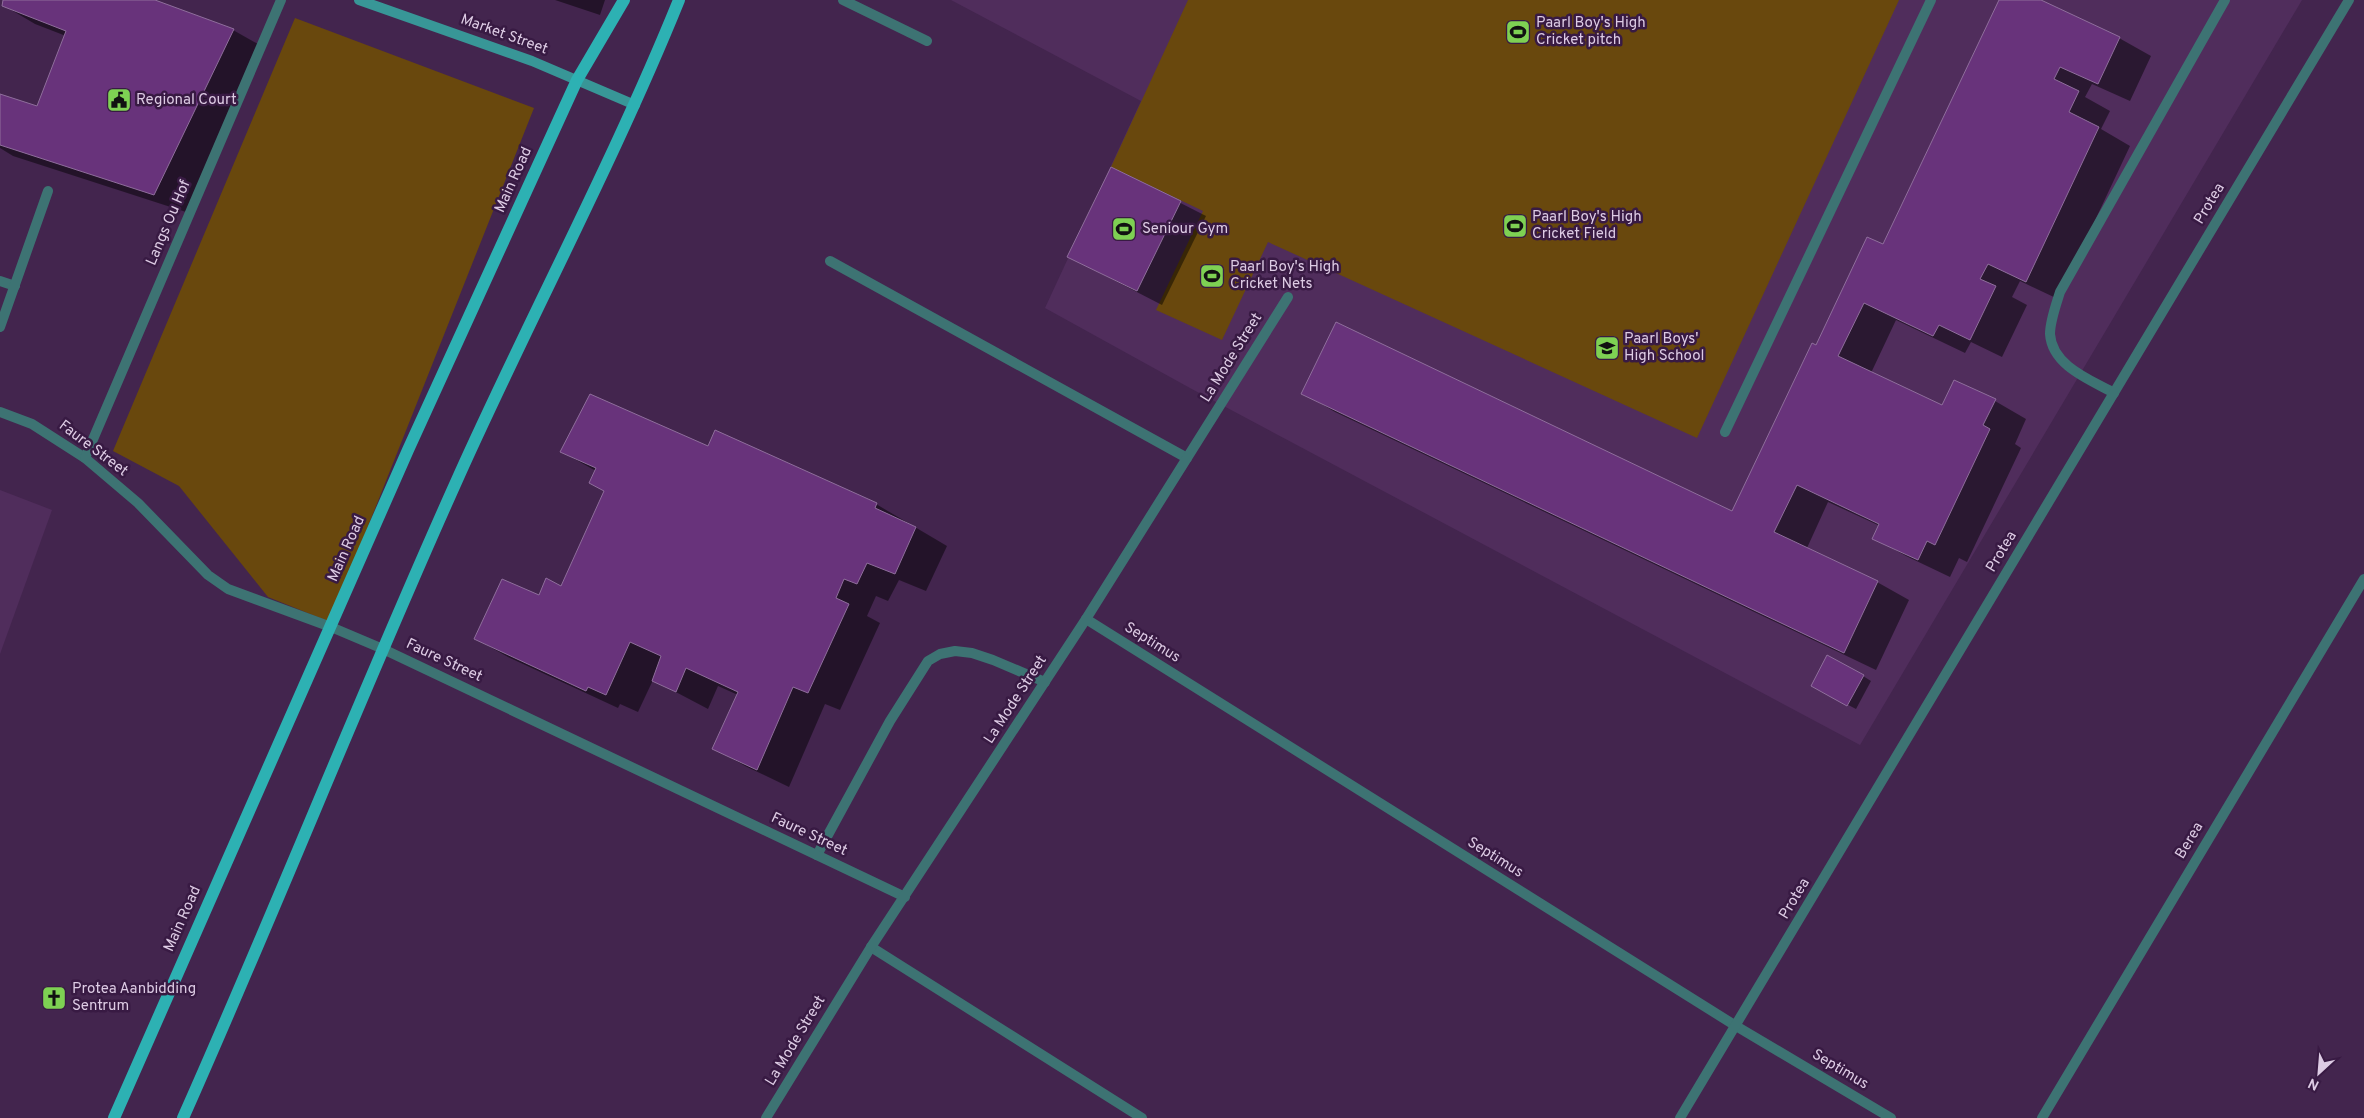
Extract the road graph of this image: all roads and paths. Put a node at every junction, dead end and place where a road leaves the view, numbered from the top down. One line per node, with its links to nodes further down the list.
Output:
1 (282, 0): 21 (street, Langs Ou Hof)
2 (360, 0): 10 (main road, Market Street)
3 (624, 0): 10 (main road, Main Road)
4 (680, 0): 11 (main road)
5 (843, 0): 9 (street)
6 (1931, 0): 20 (street)
7 (2225, 0): 18 (street)
8 (2349, 0): 18 (street, Protea)
9 (927, 41)
10 (577, 80): 11 (main road, Market Street); 25 (main road, Main Road)
11 (635, 105): 26 (main road)
12 (48, 192): 15 (street)
13 (830, 261): 22 (street)
14 (0, 281): 15 (street)
15 (15, 286): 17 (street)
16 (1288, 298): 22 (street, La Mode Street)
17 (0, 327)
18 (2114, 393): 31 (street, Protea)
19 (0, 412): 21 (street, Faure Street)
20 (1725, 432)
21 (85, 458): 25 (street, Faure Street)
22 (1187, 458): 24 (street, La Mode Street)
23 (2364, 579): 38 (street, Berea)
24 (1086, 620): 27 (street, La Mode Street); 31 (street, Septimus)
25 (331, 627): 26 (street, Faure Street); 32 (main road, Main Road)
26 (383, 649): 28 (street, Faure Street); 33 (main road)
27 (1045, 682): 28 (street); 29 (street, La Mode Street)
28 (816, 855): 29 (street, Faure Street)
29 (905, 897): 30 (street, La Mode Street)
30 (871, 947): 34 (street, La Mode Street); 35 (street)
31 (1736, 1026): 36 (street, Protea); 37 (street, Septimus)
32 (114, 1118)
33 (183, 1118)
34 (766, 1118)
35 (1142, 1118)
36 (1680, 1118)
37 (1891, 1118)
38 (2042, 1118)

